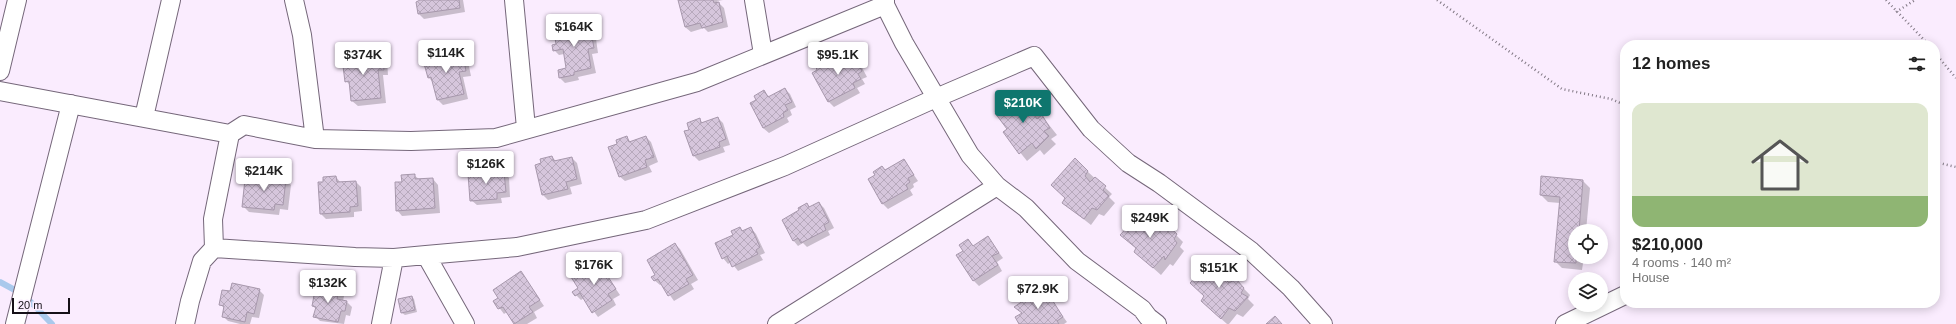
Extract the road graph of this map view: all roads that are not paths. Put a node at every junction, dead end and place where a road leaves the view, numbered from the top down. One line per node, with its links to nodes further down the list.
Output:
1 (17, 0): 8 (street)
2 (171, 0): 12 (street)
3 (294, 0): 15 (street)
4 (514, 0): 13 (street)
5 (754, 0): 7 (street)
6 (885, 2): 7 (street); 10 (street)
7 (763, 54): 13 (street)
8 (0, 71)
9 (0, 91): 11 (street)
10 (936, 98): 16 (street); 18 (street); 28 (street)
11 (71, 104): 12 (street); 23 (street)
12 (144, 118): 14 (street)
13 (526, 128): 15 (street)
14 (230, 134): 15 (street); 17 (street)
15 (315, 139)
16 (997, 186): 21 (street); 27 (street)
17 (214, 248): 19 (street); 24 (street)
18 (426, 256): 19 (street); 26 (street)
19 (394, 258): 25 (street)
20 (1620, 297): 22 (street)
21 (1148, 322)
22 (1568, 323)
23 (15, 324)
24 (186, 324)
25 (381, 324)
26 (465, 324)
27 (777, 324)
28 (1322, 324)

